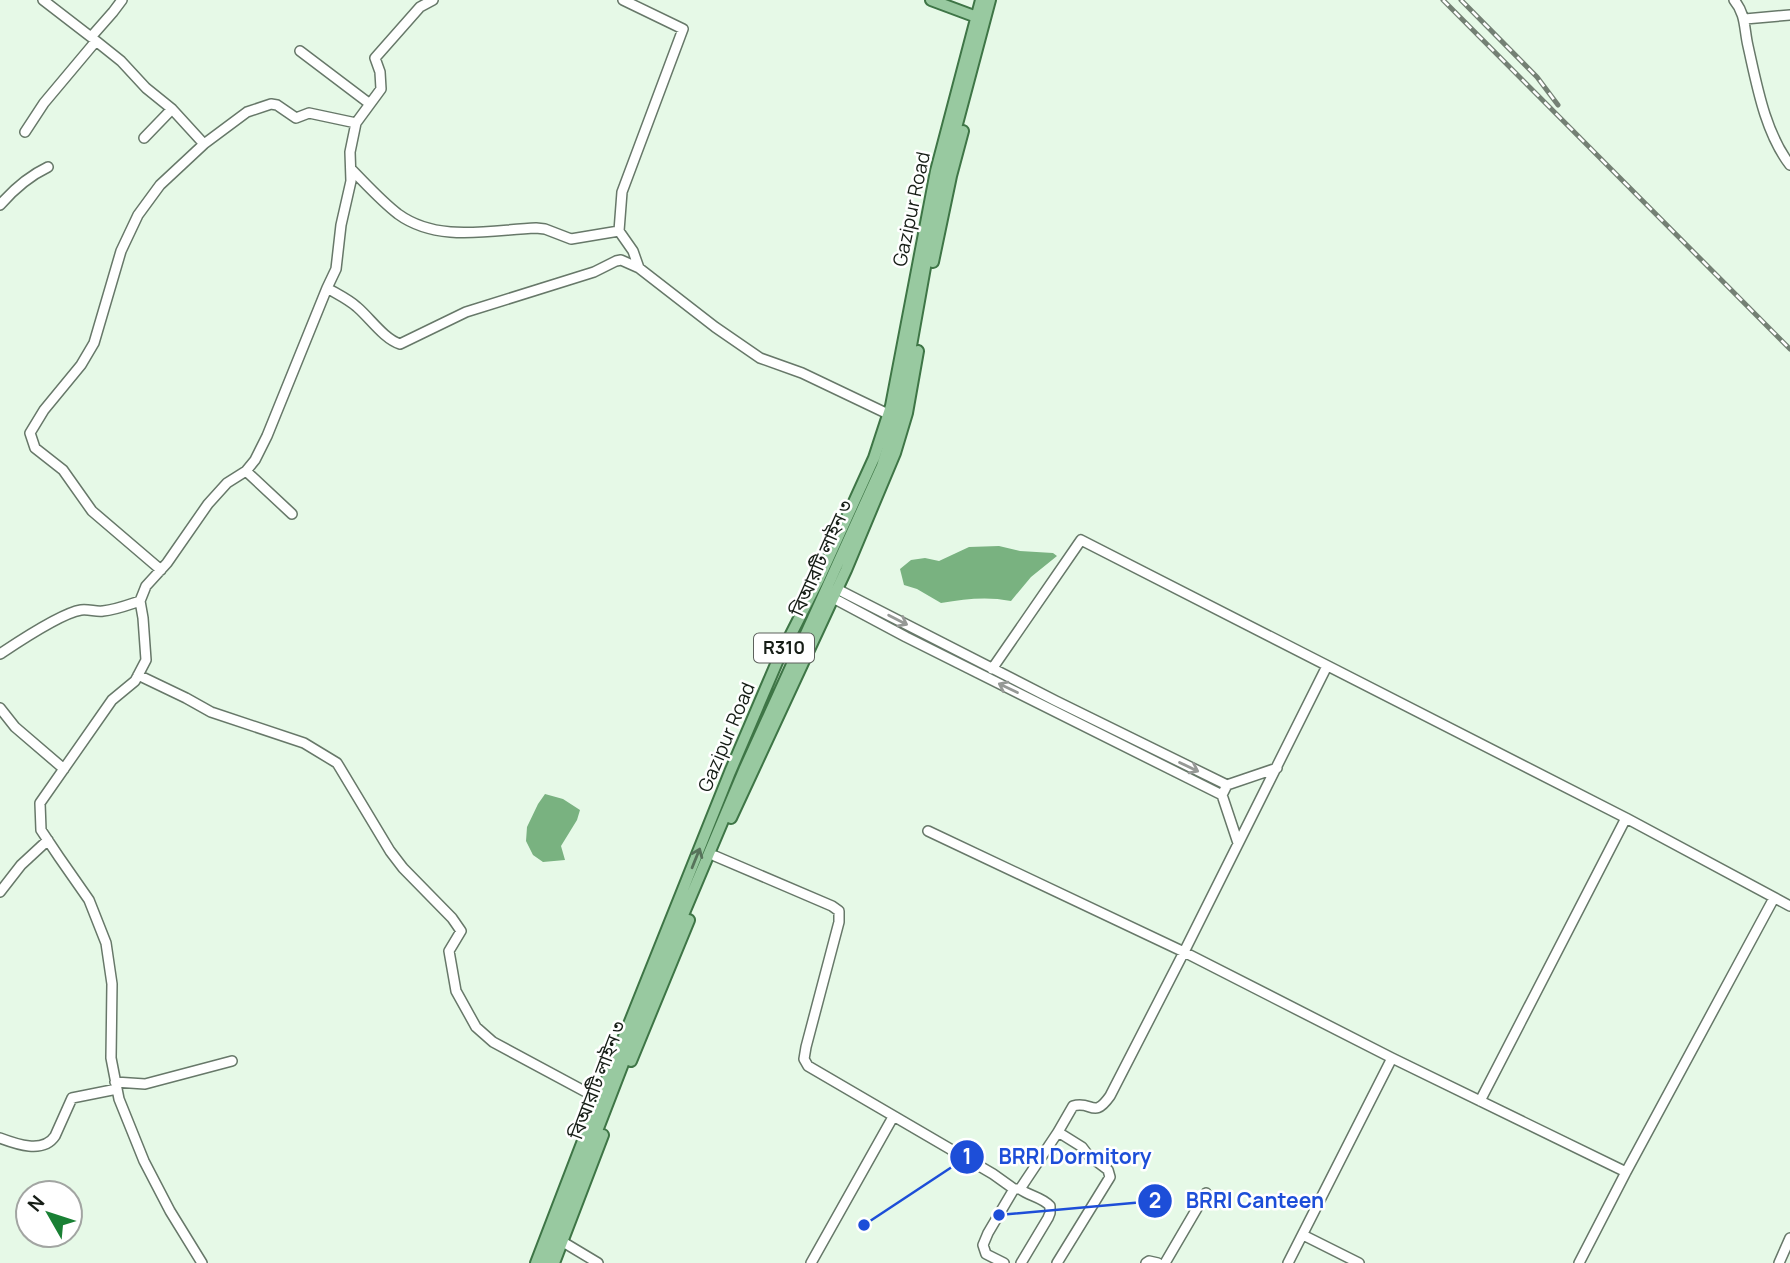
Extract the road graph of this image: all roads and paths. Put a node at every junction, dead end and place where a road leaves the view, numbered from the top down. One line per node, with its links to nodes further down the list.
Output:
1 (43, 0): 13 (street)
2 (122, 0): 13 (street)
3 (433, 0): 15 (street)
4 (623, 0): 25 (street)
5 (931, 0): 11 (main road)
6 (981, 0): 11 (main road, R310)
7 (990, 0): 11 (main road, বিআরটি লাইন ৩)
8 (998, 0): 11 (main road, R310)
9 (1734, 0): 12 (street)
10 (1790, 15): 12 (street)
11 (984, 19): 28 (main road, Gazipur Road / R310); 32 (main road, Gazipur Road / R310); 68 (main road, বিআরটি লাইন ৩)
12 (1745, 19): 21 (street)
13 (94, 39): 16 (street); 18 (street)
14 (300, 51): 15 (street)
15 (370, 104): 17 (street)
16 (172, 110): 19 (street); 20 (street)
17 (356, 123): 20 (street); 23 (street)
18 (25, 132)
19 (144, 138)
20 (204, 144): 31 (street)
21 (1790, 165)
22 (48, 167): 24 (street)
23 (351, 169): 25 (street); 27 (street)
24 (0, 205)
25 (619, 231): 26 (street)
26 (639, 268): 27 (street); 28 (street)
27 (327, 288): 29 (street)
28 (888, 414): 54 (main road, Gazipur Road / R310, one-way to 28)
29 (246, 471): 30 (street); 31 (street)
30 (292, 514)
31 (162, 570): 33 (street)
32 (835, 594): 36 (street, one-way to 36); 41 (street, one-way to 32); 46 (main road, Gazipur Road / R310)
33 (140, 601): 34 (street); 37 (street)
34 (0, 654)
35 (1327, 666): 36 (street); 39 (street); 42 (street)
36 (992, 668): 41 (street, one-way to 41)
37 (138, 675): 40 (street); 54 (street)
38 (0, 708): 40 (street)
39 (1277, 768): 41 (street); 45 (street)
40 (64, 769): 44 (street)
41 (1225, 790): 45 (street)
42 (1626, 818): 48 (street); 55 (street)
43 (928, 831): 50 (street)
44 (48, 840): 47 (street); 53 (street)
45 (1238, 843): 50 (street)
46 (715, 856): 56 (street); 64 (main road, Gazipur Road / R310)
47 (0, 892)
48 (1774, 898): 49 (street); 59 (street)
49 (1790, 906)
50 (1184, 952): 51 (street); 57 (street)
51 (1392, 1058): 55 (street); 62 (street)
52 (232, 1061): 53 (street)
53 (116, 1086): 58 (street); 66 (street)
54 (599, 1099): 67 (main road, Gazipur Road / R310)
55 (1480, 1101): 59 (street)
56 (893, 1117): 60 (street); 71 (street)
57 (1058, 1132): 60 (street); 74 (street)
58 (0, 1138)
59 (1626, 1172): 80 (street)
60 (1017, 1189): 65 (street); 73 (street)
61 (1206, 1193): 77 (street)
62 (1303, 1235): 78 (street); 79 (street)
63 (1790, 1238): 81 (street)
64 (562, 1242): 69 (main road, Gazipur Road / R310); 70 (street)
65 (984, 1259): 72 (street)
66 (202, 1263)
67 (536, 1263)
68 (546, 1263)
69 (554, 1263)
70 (598, 1263)
71 (811, 1263)
72 (1004, 1263)
73 (1021, 1263)
74 (1057, 1263)
75 (1146, 1263): 76 (street)
76 (1158, 1263)
77 (1165, 1263)
78 (1289, 1263)
79 (1359, 1263)
80 (1579, 1263)
81 (1779, 1263)

